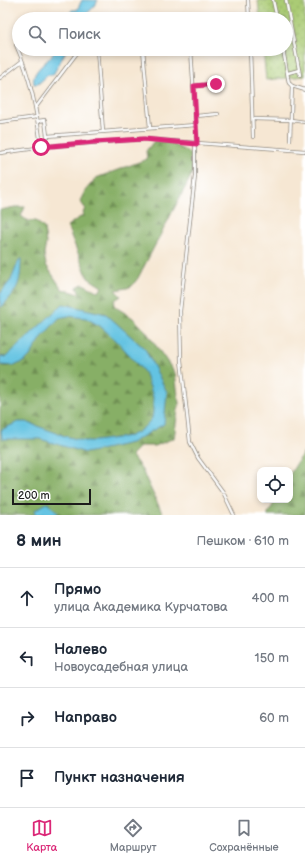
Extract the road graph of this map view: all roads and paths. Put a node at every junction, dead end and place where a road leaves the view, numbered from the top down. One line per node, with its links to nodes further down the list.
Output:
1 (248, 0): 4 (street)
2 (274, 0): 5 (street)
3 (286, 0): 6 (street)
4 (249, 12)
5 (276, 12)
6 (288, 12)
7 (293, 38): 16 (street)
8 (20, 56): 15 (street)
9 (75, 56): 24 (street)
10 (98, 56): 35 (street)
11 (144, 56): 34 (street)
12 (192, 56): 21 (street)
13 (250, 56): 28 (street)
14 (284, 56): 17 (street)
15 (22, 60): 19 (street); 24 (street)
16 (299, 70): 17 (street); 18 (street)
17 (288, 73): 22 (street)
18 (300, 75)
19 (0, 78)
20 (216, 84): 21 (street)
21 (194, 86): 26 (street)
22 (292, 86): 23 (street); 29 (street)
23 (305, 90)
24 (36, 107): 27 (street)
25 (218, 114): 26 (street)
26 (196, 116): 33 (street)
27 (37, 117): 30 (street); 31 (street)
28 (253, 119): 29 (street); 36 (street)
29 (291, 120): 32 (street); 37 (street)
30 (38, 121): 35 (street); 39 (street)
31 (0, 122)
32 (305, 122)
33 (196, 125): 34 (street); 38 (street)
34 (150, 128): 35 (street)
35 (103, 132)
36 (253, 137)
37 (290, 140)
38 (196, 144): 39 (street); 40 (street); 42 (street)
39 (41, 147): 41 (street)
40 (305, 151)
41 (0, 153)
42 (234, 515)

